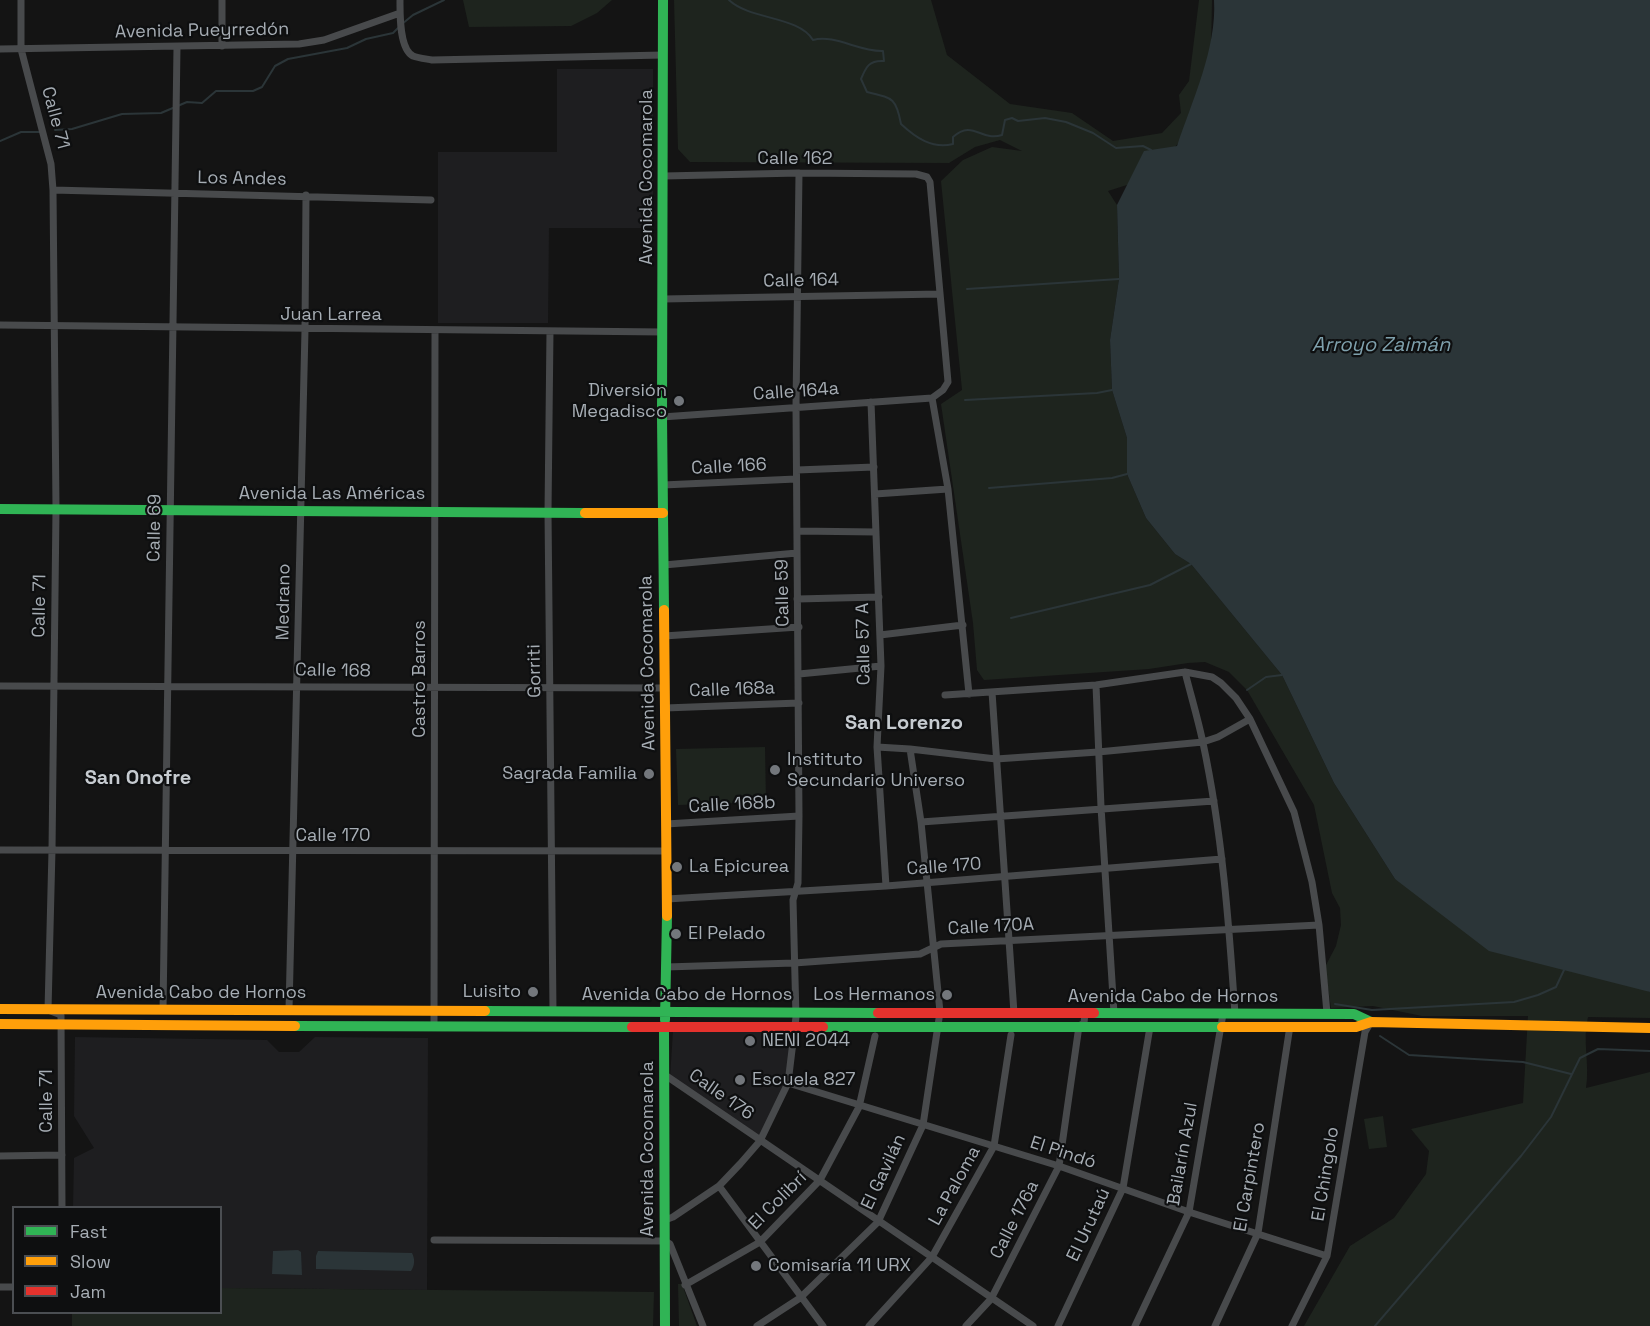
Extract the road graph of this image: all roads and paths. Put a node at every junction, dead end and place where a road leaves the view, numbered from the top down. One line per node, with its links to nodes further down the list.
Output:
1 (21, 0): 9 (street, Calle 71)
2 (222, 0): 6 (street)
3 (400, 0): 5 (street)
4 (663, 0): 10 (main road, Avenida Cocomarola)
5 (400, 13): 6 (street, Avenida Pueyrredón); 10 (street)
6 (222, 46): 7 (street, Avenida Pueyrredón)
7 (177, 47): 9 (street, Avenida Pueyrredón); 14 (street, Calle 69)
8 (0, 49): 9 (street, Avenida Pueyrredón)
9 (21, 49): 13 (street, Calle 71)
10 (663, 55): 12 (main road, Avenida Cocomarola)
11 (799, 173): 12 (street, Calle 162); 17 (street, Calle 162); 18 (street, Calle 59)
12 (664, 176): 19 (main road, Avenida Cocomarola)
13 (53, 190): 14 (street, Los Andes); 21 (street, Calle 71)
14 (175, 193): 15 (street, Los Andes); 22 (street, Calle 69)
15 (306, 195): 16 (street, Los Andes); 23 (street, Medrano)
16 (431, 200)
17 (940, 294): 18 (street, Calle 164); 27 (street)
18 (798, 296): 19 (street, Calle 164); 29 (street, Calle 59)
19 (663, 298): 26 (main road, Avenida Cocomarola)
20 (0, 326): 21 (street, Juan Larrea)
21 (54, 326): 22 (street, Juan Larrea); 38 (street, Calle 71)
22 (173, 328): 23 (street, Juan Larrea); 39 (street, Calle 69)
23 (305, 330): 24 (street, Juan Larrea); 40 (street, Medrano)
24 (435, 331): 25 (street, Juan Larrea); 41 (street, Castro Barros)
25 (550, 331): 26 (street, Juan Larrea); 42 (street, Gorriti)
26 (663, 332): 30 (main road, Avenida Cocomarola)
27 (932, 398): 28 (street, Calle 164a); 35 (street)
28 (871, 402): 29 (street, Calle 164a); 31 (street, Calle 57 A)
29 (796, 406): 30 (street, Calle 164a); 32 (street, Calle 59)
30 (662, 417): 34 (main road, Avenida Cocomarola)
31 (874, 467): 32 (street); 36 (street, Calle 57 A)
32 (797, 470): 33 (street, Calle 59)
33 (796, 479): 34 (street, Calle 166); 44 (street, Calle 59)
34 (663, 485): 43 (main road, Avenida Cocomarola)
35 (948, 489): 36 (street); 50 (street)
36 (875, 494): 45 (street, Calle 57 A)
37 (0, 509): 38 (main road, Avenida Las Américas)
38 (56, 509): 39 (main road, Avenida Las Américas); 60 (street, Calle 71)
39 (170, 510): 40 (main road, Avenida Las Américas); 61 (street, Calle 69)
40 (301, 511): 41 (main road, Avenida Las Américas); 57 (street, Medrano)
41 (435, 512): 42 (main road, Avenida Las Américas); 62 (street, Castro Barros)
42 (548, 512): 43 (main road, Avenida Las Américas); 63 (street, Gorriti)
43 (663, 513): 47 (main road, Avenida Cocomarola)
44 (797, 531): 45 (street); 46 (street, Calle 59)
45 (876, 532): 48 (street, Calle 57 A)
46 (797, 553): 47 (street); 49 (street, Calle 59)
47 (664, 565): 53 (main road, Avenida Cocomarola)
48 (879, 597): 49 (street); 52 (street, Calle 57 A)
49 (797, 599): 51 (street, Calle 59)
50 (963, 625): 52 (street); 66 (street)
51 (799, 627): 53 (street); 56 (street, Calle 59)
52 (880, 635): 54 (street, Calle 57 A)
53 (664, 636): 64 (main road, Avenida Cocomarola)
54 (881, 666): 56 (street); 72 (street, Calle 57 A)
55 (1185, 672): 58 (street); 70 (street); 71 (street)
56 (799, 674): 68 (street, Calle 59)
57 (297, 685): 61 (street, Calle 168); 62 (street, Calle 168); 85 (street, Medrano)
58 (1096, 685): 65 (street); 74 (street)
59 (0, 686): 60 (street, Calle 168)
60 (54, 686): 61 (street, Calle 168); 83 (street, Calle 71)
61 (168, 686): 84 (street, Calle 69)
62 (436, 687): 63 (street, Calle 168); 86 (street, Castro Barros)
63 (550, 687): 64 (street, Calle 168); 88 (street, Gorriti)
64 (665, 687): 69 (main road, Avenida Cocomarola)
65 (992, 692): 66 (street); 75 (street)
66 (969, 694): 67 (street)
67 (945, 695)
68 (799, 703): 69 (street, Calle 168a); 78 (street, Calle 59)
69 (665, 708): 81 (main road, Avenida Cocomarola)
70 (1250, 719): 71 (street); 96 (street)
71 (1203, 742): 74 (street); 76 (street)
72 (877, 747): 73 (street); 93 (street, Calle 57 A)
73 (910, 748): 75 (street); 80 (street, El Gavilán)
74 (1098, 752): 75 (street); 77 (street)
75 (996, 759): 79 (street)
76 (1214, 801): 77 (street); 89 (street)
77 (1101, 807): 79 (street); 90 (street)
78 (799, 816): 81 (street, Calle 168b); 94 (street, Calle 59)
79 (1001, 816): 80 (street); 91 (street)
80 (921, 822): 92 (street, El Gavilán)
81 (666, 824): 87 (main road, Avenida Cocomarola)
82 (0, 850): 83 (street, Calle 170)
83 (52, 850): 84 (street, Calle 170); 104 (street, Calle 71)
84 (165, 851): 85 (street, Calle 170); 105 (street, Calle 69)
85 (293, 851): 86 (street, Calle 170); 106 (street, Medrano)
86 (435, 851): 88 (street, Calle 170); 107 (street, Castro Barros)
87 (666, 851): 88 (street, Calle 170); 95 (main road, Avenida Cocomarola)
88 (552, 852): 108 (street, Gorriti)
89 (1222, 860): 90 (street, Calle 170); 97 (street)
90 (1104, 870): 91 (street, Calle 170); 98 (street)
91 (1005, 877): 92 (street, Calle 170); 99 (street)
92 (927, 882): 93 (street, Calle 170); 100 (street, El Gavilán)
93 (886, 886): 94 (street, Calle 170)
94 (796, 891): 95 (street, Calle 170); 101 (street, Calle 59)
95 (667, 899): 102 (main road, Avenida Cocomarola)
96 (1319, 924): 97 (street, Calle 170A); 115 (street)
97 (1229, 929): 98 (street, Calle 170A); 117 (street)
98 (1109, 937): 99 (street, Calle 170A); 114 (street)
99 (1010, 941): 100 (street, Calle 170A); 112 (street)
100 (933, 948): 101 (street, Calle 170A); 111 (street, El Gavilán)
101 (794, 963): 102 (street, Calle 170A); 110 (street, Calle 59)
102 (666, 967): 109 (main road, Avenida Cocomarola)
103 (0, 1009): 104 (main road, Avenida Cabo de Hornos)
104 (48, 1010): 105 (main road, Avenida Cabo de Hornos); 120 (street)
105 (163, 1010): 106 (main road, Avenida Cabo de Hornos)
106 (289, 1010): 107 (main road, Avenida Cabo de Hornos)
107 (434, 1011): 108 (main road, Avenida Cabo de Hornos); 125 (street, Castro Barros)
108 (553, 1011): 109 (main road, Avenida Cabo de Hornos)
109 (665, 1012): 110 (main road, Avenida Cabo de Hornos); 121 (main road, Avenida Cocomarola)
110 (796, 1012): 111 (main road, Avenida Cabo de Hornos); 122 (street, Calle 59)
111 (940, 1012): 112 (main road, Avenida Cabo de Hornos); 126 (street, El Gavilán)
112 (1014, 1013): 113 (main road, Avenida Cabo de Hornos)
113 (1085, 1013): 114 (main road, Avenida Cabo de Hornos); 123 (street, Calle 176a)
114 (1114, 1013): 116 (main road, Avenida Cabo de Hornos)
115 (1327, 1013): 117 (main road, Avenida Cabo de Hornos); 118 (main road, Avenida Cabo de Hornos)
116 (1223, 1014): 117 (main road, Avenida Cabo de Hornos); 128 (street, Bailarín Azul)
117 (1235, 1014)
118 (1371, 1022): 124 (main road, Avenida Cabo de Hornos); 129 (main road, Avenida Cabo de Hornos); 152 (street, El Chingolo)
119 (0, 1024): 120 (main road, Avenida Cabo de Hornos)
120 (61, 1024): 125 (main road, Avenida Cabo de Hornos); 138 (street, Calle 71)
121 (664, 1026): 122 (main road, Avenida Cabo de Hornos); 125 (main road, Avenida Cabo de Hornos); 132 (main road, Avenida Cocomarola)
122 (795, 1026): 126 (main road, Avenida Cabo de Hornos); 133 (street, Calle 59)
123 (1079, 1026): 126 (main road, Avenida Cabo de Hornos); 127 (main road, Avenida Cabo de Hornos); 140 (street, Calle 176a)
124 (1290, 1026): 128 (main road, Avenida Cabo de Hornos); 148 (street, El Carpintero)
125 (434, 1027)
126 (938, 1027): 135 (street, El Gavilán)
127 (1150, 1027): 128 (main road, Avenida Cabo de Hornos); 143 (street, El Urutaú)
128 (1220, 1027): 145 (street, Bailarín Azul)
129 (1650, 1028)
130 (1011, 1035): 137 (street, La Paloma)
131 (875, 1036): 134 (street, El Colibrí)
132 (664, 1075): 136 (street, Calle 176); 146 (main road, Avenida Cocomarola)
133 (788, 1083): 134 (street, El Pindó); 136 (street, Calle 59)
134 (859, 1107): 135 (street, El Pindó); 141 (street, El Colibrí)
135 (923, 1125): 137 (street, El Pindó); 147 (street, El Gavilán)
136 (760, 1141): 141 (street, Calle 176); 142 (street, Calle 59)
137 (994, 1146): 140 (street, El Pindó); 153 (street, La Paloma)
138 (62, 1155): 139 (street); 144 (street, Calle 71)
139 (0, 1156)
140 (1059, 1166): 143 (street, El Pindó); 156 (street, Calle 176a)
141 (820, 1180): 147 (street, Calle 176); 151 (street, El Colibrí)
142 (719, 1186): 146 (street, Calle 59); 151 (street)
143 (1123, 1188): 145 (street, El Pindó); 164 (street, El Urutaú)
144 (62, 1206)
145 (1189, 1212): 148 (street, El Pindó); 165 (street, Bailarín Azul)
146 (665, 1220): 150 (main road, Avenida Cocomarola)
147 (878, 1222): 153 (street, Calle 176); 155 (street, El Gavilán)
148 (1258, 1233): 152 (street, El Pindó); 166 (street, El Carpintero)
149 (434, 1240): 150 (street)
150 (665, 1241): 154 (street); 157 (main road, Avenida Cocomarola)
151 (760, 1242): 154 (street, El Colibrí); 155 (street)
152 (1328, 1256): 167 (street, El Chingolo)
153 (932, 1257): 156 (street, Calle 176); 161 (street, La Paloma)
154 (685, 1285): 158 (street)
155 (800, 1298): 159 (street, El Gavilán); 160 (street)
156 (991, 1299): 162 (street, Calle 176a); 163 (street, Calle 176)
157 (665, 1326)
158 (703, 1326)
159 (757, 1326)
160 (823, 1326)
161 (869, 1326)
162 (966, 1326)
163 (1033, 1326)
164 (1058, 1326)
165 (1135, 1326)
166 (1215, 1326)
167 (1292, 1326)

